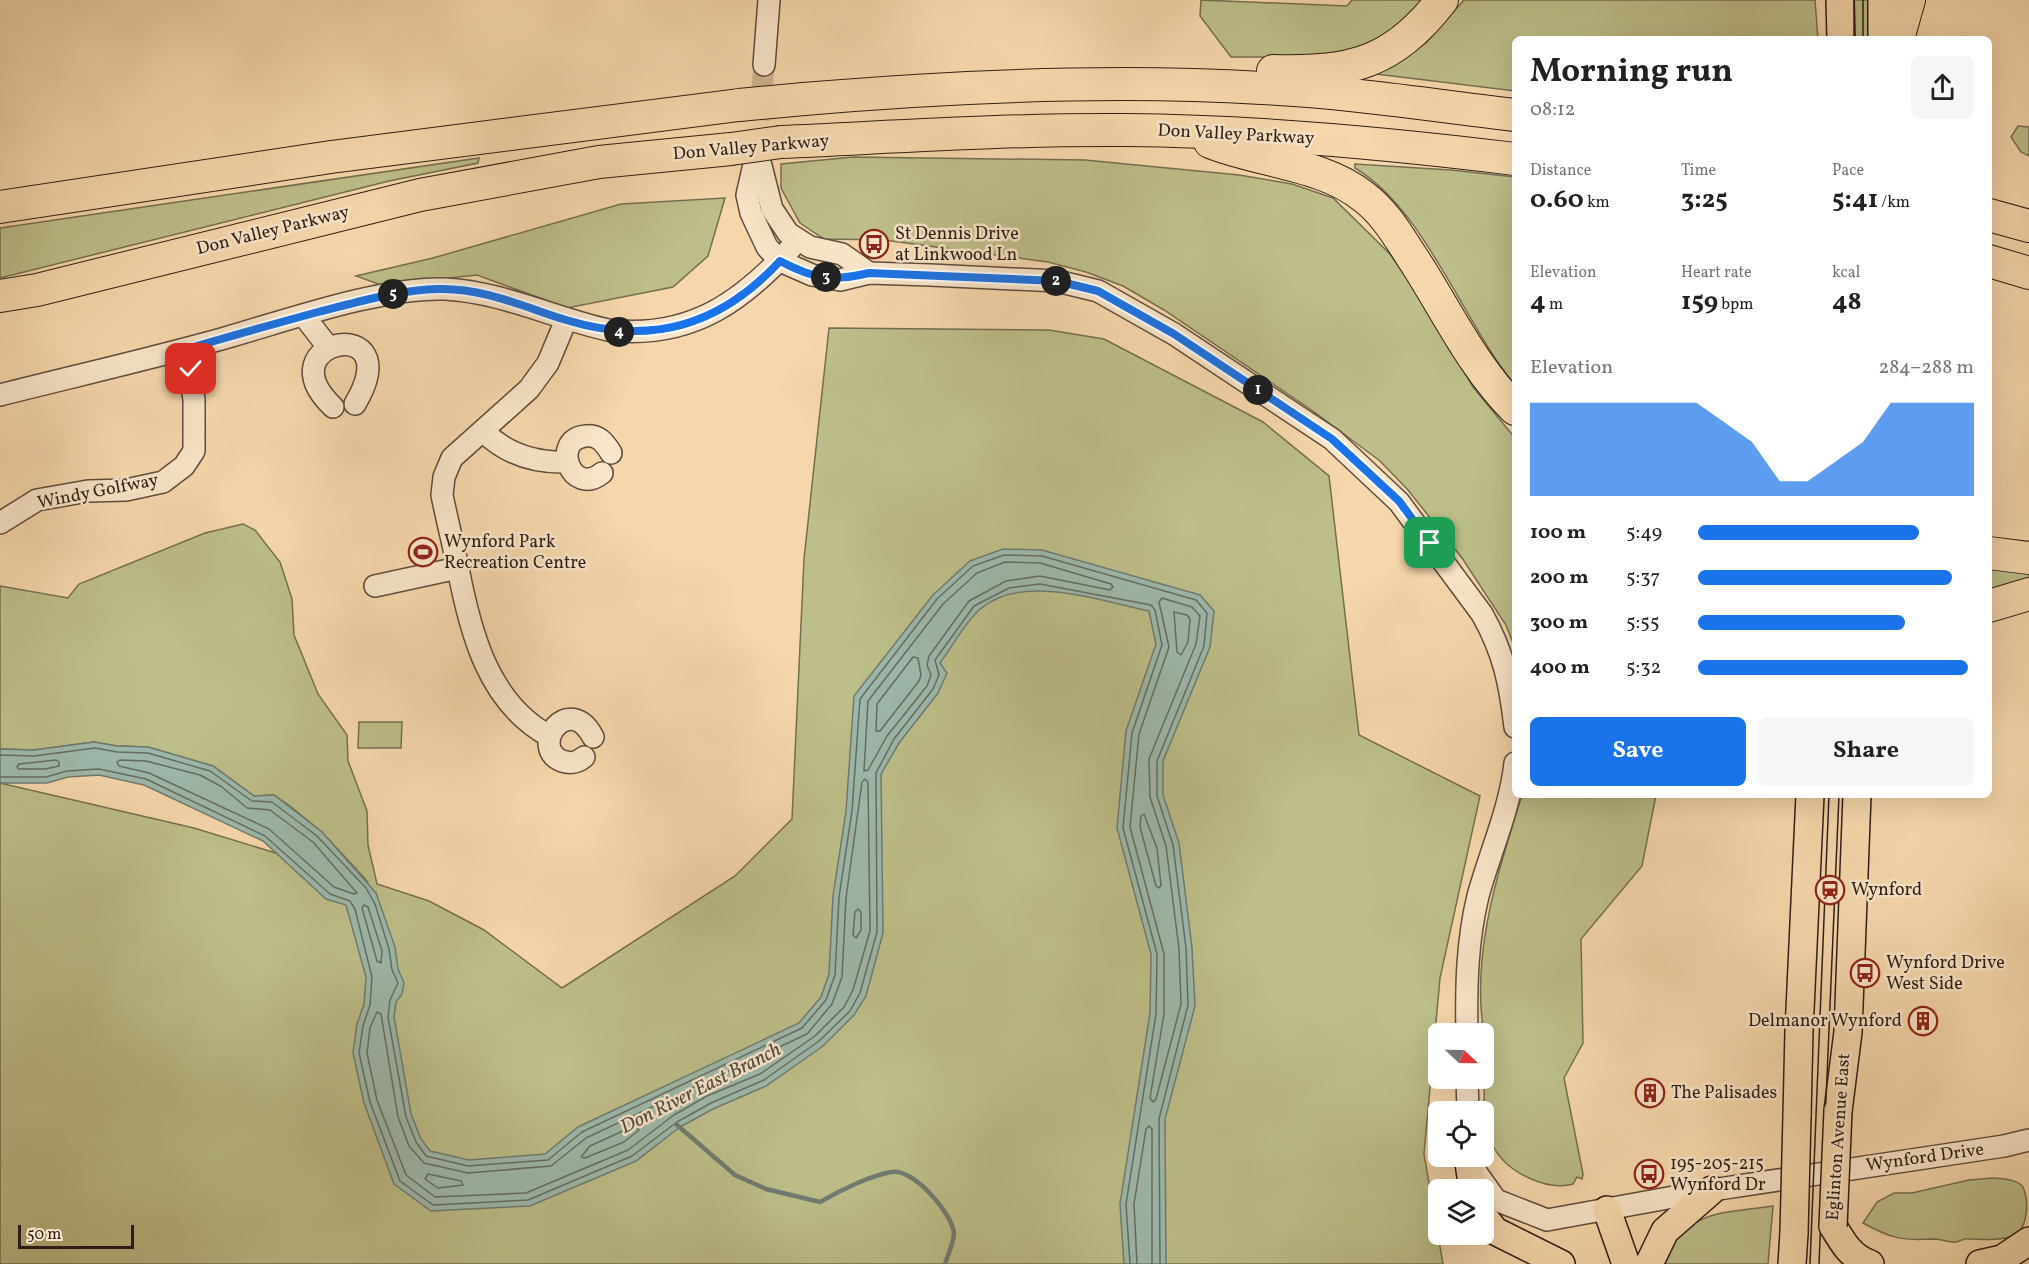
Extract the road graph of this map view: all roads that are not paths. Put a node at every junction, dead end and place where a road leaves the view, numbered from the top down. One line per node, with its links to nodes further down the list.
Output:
1 (769, 0): 9 (street)
2 (1442, 0): 10 (highway)
3 (1840, 0): 6 (main road)
4 (1882, 0): 7 (main road)
5 (1909, 0): 8 (highway)
6 (1841, 36)
7 (1882, 36)
8 (1899, 36)
9 (764, 66)
10 (1206, 86): 11 (highway); 14 (highway, bridge)
11 (1512, 115)
12 (1184, 132): 13 (highway, Don Valley Parkway); 24 (highway, Don Valley Parkway, bridge); 31 (highway)
13 (1512, 159)
14 (0, 207)
15 (2029, 212): 16 (highway)
16 (1992, 215)
17 (1992, 215): 18 (highway)
18 (2029, 226)
19 (798, 240): 20 (street); 20 (street); 22 (street)
20 (780, 261): 22 (street); 26 (street)
21 (1992, 262): 23 (highway)
22 (869, 273): 44 (street)
23 (2029, 273)
24 (0, 296)
25 (304, 316): 26 (street); 27 (street); 28 (street)
26 (566, 320): 33 (street)
27 (328, 347): 30 (street); 32 (street)
28 (187, 349): 29 (street); 37 (street, Windy Golfway)
29 (0, 394)
30 (355, 404)
31 (1512, 405)
32 (333, 407)
33 (483, 431): 35 (street); 40 (street)
34 (611, 453): 35 (street)
35 (567, 462): 36 (street)
36 (602, 473)
37 (0, 523)
38 (1992, 553): 39 (highway)
39 (2029, 558)
40 (458, 567): 41 (street); 45 (street)
41 (375, 586)
42 (2029, 594): 43 (highway)
43 (1992, 605)
44 (1512, 699)
45 (549, 736): 46 (street); 47 (street)
46 (593, 737)
47 (584, 757)
48 (1512, 777): 51 (street)
49 (1810, 798): 63 (main road, bridge)
50 (1857, 798): 56 (main road, Eglinton Avenue East, bridge)
51 (1467, 1023)
52 (2029, 1140): 54 (street, Wynford Drive)
53 (1474, 1167): 55 (street, Wynford Drive)
54 (1712, 1190): 55 (street, Wynford Drive); 62 (main road)
55 (1607, 1210): 60 (main road); 61 (main road)
56 (1833, 1226): 64 (main road, Eglinton Avenue East); 65 (main road)
57 (1494, 1230): 59 (main road)
58 (2029, 1241): 66 (main road)
59 (1561, 1264)
60 (1608, 1264)
61 (1626, 1264)
62 (1648, 1264)
63 (1792, 1264)
64 (1832, 1264)
65 (1870, 1264)
66 (1980, 1264)

